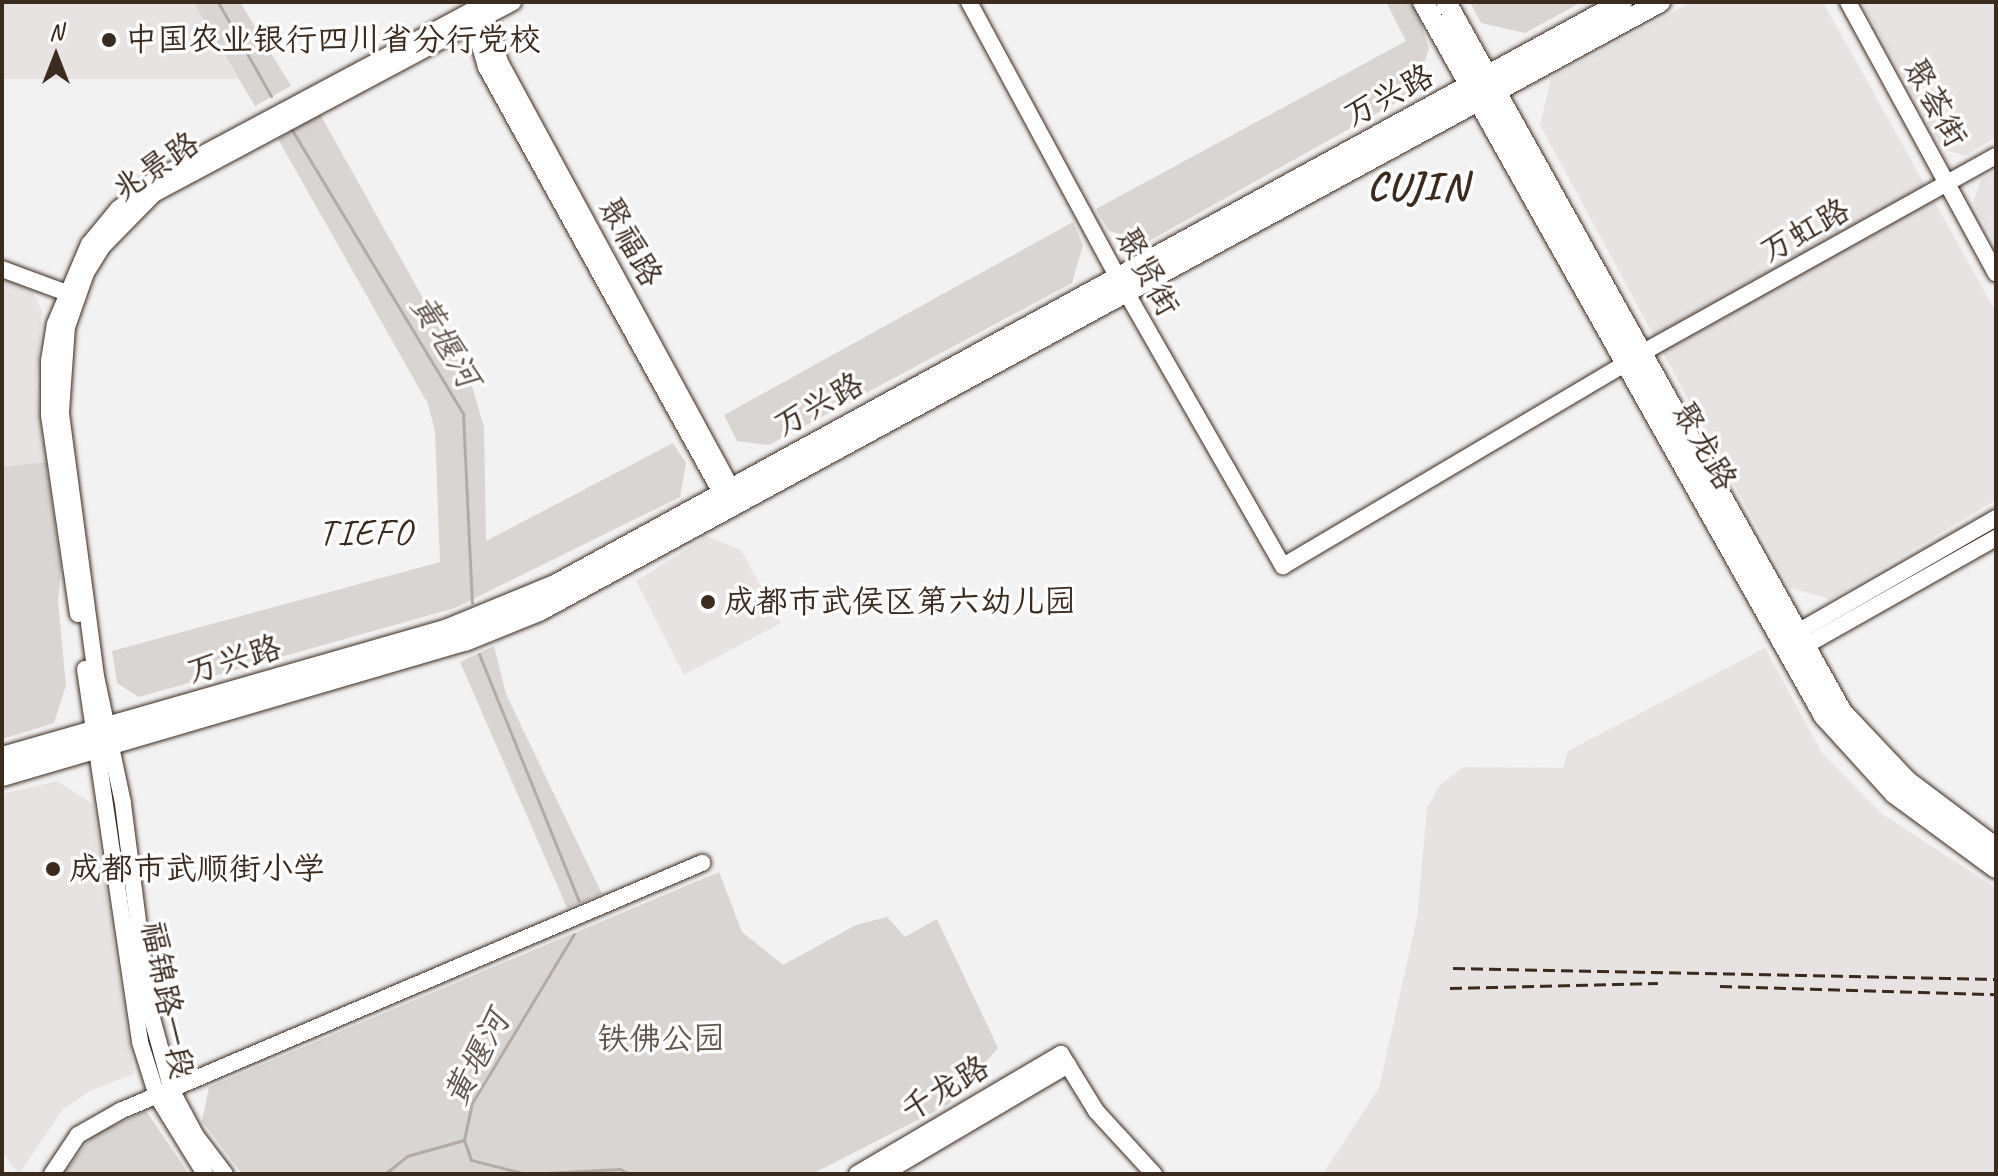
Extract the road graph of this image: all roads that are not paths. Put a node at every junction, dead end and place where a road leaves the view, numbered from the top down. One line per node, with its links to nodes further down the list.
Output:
1 (513, 2): 8 (street, 兆景路)
2 (969, 2): 14 (street, 聚贤街)
3 (1423, 2): 9 (main road, 聚龙路)
4 (1446, 2): 9 (main road, 聚龙路)
5 (1622, 2): 9 (main road, 万兴路)
6 (1660, 2): 9 (main road)
7 (1848, 2): 11 (street, 聚荟街)
8 (478, 9): 15 (street, 兆景路); 17 (street, 聚福路); 22 (street, 兆景路)
9 (1482, 90): 14 (main road, 万兴路); 16 (main road, 聚龙路)
10 (1996, 156): 11 (street, 万虹路)
11 (1948, 185): 13 (street, 聚荟街); 16 (street, 万虹路)
12 (2, 269): 15 (street)
13 (1996, 273)
14 (1121, 284): 17 (main road, 万兴路); 20 (street, 聚贤街)
15 (67, 293): 22 (street, 兆景路)
16 (1632, 360): 20 (street, 万虹路); 21 (main road, 聚龙路)
17 (731, 498): 22 (main road, 万兴路)
18 (1996, 518): 21 (street)
19 (1996, 538): 21 (street)
20 (1283, 566)
21 (1792, 645): 25 (main road, 聚龙路); 27 (main road, 聚龙路)
22 (103, 738): 23 (main road, 万兴路); 24 (main road); 29 (street, 福锦路一段)
23 (2, 757)
24 (2, 776)
25 (1996, 848)
26 (702, 863): 29 (street)
27 (1996, 868)
28 (1065, 1060): 33 (street, 千龙路); 34 (street, 千龙路); 35 (street)
29 (165, 1094): 30 (street); 31 (street, 福锦路一段); 32 (street, 福锦路一段)
30 (52, 1174)
31 (205, 1174)
32 (225, 1174)
33 (857, 1174)
34 (883, 1174)
35 (1154, 1174)

